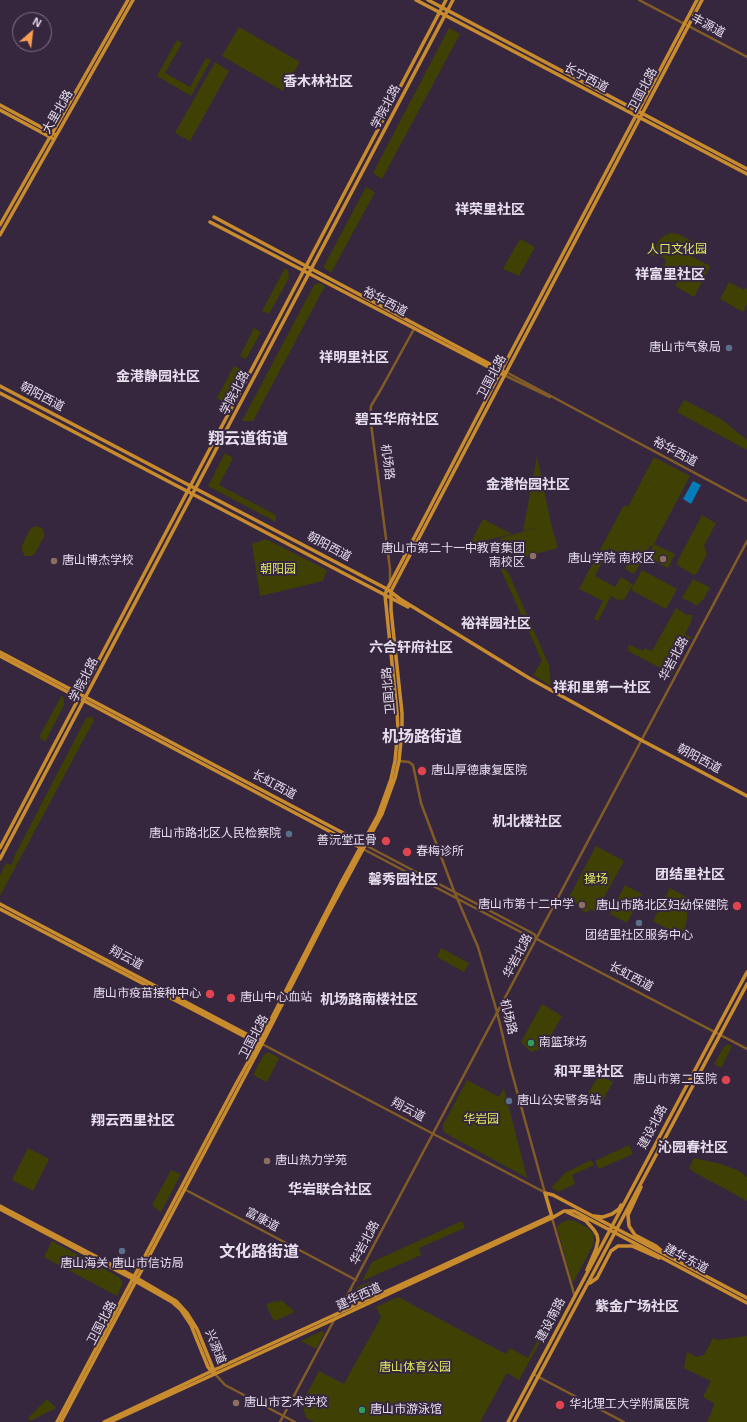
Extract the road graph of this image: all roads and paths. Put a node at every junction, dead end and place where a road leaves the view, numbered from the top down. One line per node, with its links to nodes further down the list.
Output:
1 (128, 0): 22 (main road, 大里北路)
2 (133, 0): 22 (main road, 大里北路)
3 (416, 0): 12 (main road, 长宁西道)
4 (428, 0): 10 (main road, 长宁西道)
5 (446, 0): 10 (main road, 学院北路)
6 (453, 0): 11 (main road, 学院北路)
7 (639, 0): 14 (street, 丰源道)
8 (697, 0): 14 (main road, 卫国北路)
9 (702, 0): 15 (main road, 卫国北路)
10 (442, 7): 11 (main road, 长宁西道); 12 (main road, 学院北路)
11 (448, 10): 13 (main road, 学院北路); 19 (main road, 长宁西道)
12 (440, 12): 13 (main road, 长宁西道); 23 (main road, 学院北路)
13 (445, 15): 20 (main road, 长宁西道); 24 (main road, 学院北路)
14 (684, 23): 15 (street, 丰源道); 19 (main road, 卫国北路)
15 (688, 26): 16 (street, 丰源道); 21 (main road, 卫国北路)
16 (747, 57)
17 (0, 105): 22 (main road)
18 (0, 110): 22 (main road)
19 (637, 111): 20 (main road, 卫国北路); 21 (main road, 长宁西道)
20 (635, 115): 21 (main road, 长宁西道); 39 (main road, 卫国北路)
21 (641, 116): 25 (main road, 长宁西道); 26 (main road, 长宁西道); 40 (main road, 卫国北路)
22 (53, 136): 29 (main road, 大里北路); 30 (main road, 大里北路)
23 (371, 144): 24 (main road); 31 (main road, 学院北路)
24 (376, 146): 32 (main road, 学院北路)
25 (747, 168)
26 (747, 174)
27 (214, 217): 31 (main road, 裕华西道)
28 (210, 222): 33 (main road, 裕华西道)
29 (0, 225)
30 (0, 235)
31 (306, 265): 32 (main road, 裕华西道); 33 (main road, 学院北路)
32 (312, 268): 34 (main road, 学院北路); 35 (main road, 裕华西道)
33 (304, 270): 34 (main road, 裕华西道); 37 (main road, 学院北路)
34 (309, 273): 35 (main road, 裕华西道); 38 (main road, 学院北路)
35 (392, 314): 36 (main road, 裕华西道); 39 (main road, 裕华西道)
36 (414, 329): 39 (main road, 裕华西道); 49 (street, 机场路)
37 (252, 368): 38 (main road); 43 (main road, 学院北路)
38 (258, 371): 44 (main road, 学院北路)
39 (501, 371): 40 (main road, 裕华西道); 49 (main road, 卫国北路)
40 (505, 374): 47 (street, 裕华西道); 51 (main road, 卫国北路)
41 (0, 386): 43 (main road, 朝阳西道)
42 (0, 392): 45 (main road, 朝阳西道)
43 (191, 486): 44 (main road, 朝阳西道); 45 (main road, 学院北路)
44 (198, 490): 46 (main road, 学院北路); 50 (main road, 朝阳西道)
45 (188, 491): 46 (main road, 朝阳西道); 53 (main road, 学院北路)
46 (195, 495): 52 (main road, 朝阳西道); 55 (main road, 学院北路)
47 (747, 502)
48 (747, 541): 61 (street, 华岩北路)
49 (390, 584): 50 (main road, 卫国北路)
50 (387, 589): 51 (main road, 朝阳西道); 52 (main road, 卫国北路)
51 (391, 592): 54 (main road, 卫国北路); 60 (main road, 朝阳西道)
52 (385, 595): 54 (main road, 朝阳西道); 62 (main road, 卫国北路)
53 (133, 596): 55 (main road); 58 (main road, 学院北路)
54 (390, 597): 60 (main road, 朝阳西道); 62 (main road, 卫国北路)
55 (138, 599): 59 (main road, 学院北路)
56 (0, 652): 58 (main road, 长虹西道)
57 (0, 656): 58 (main road, 长虹西道)
58 (80, 696): 59 (main road, 长虹西道); 63 (main road, 学院北路)
59 (85, 699): 65 (main road, 学院北路); 66 (main road, 长虹西道); 68 (main road, 长虹西道)
60 (620, 729): 61 (main road, 朝阳西道)
61 (641, 740): 64 (main road, 朝阳西道); 74 (street, 华岩北路)
62 (397, 761): 66 (main road, 卫国北路); 70 (street, 机场路)
63 (27, 796): 65 (main road); 67 (main road, 学院北路)
64 (747, 796)
65 (32, 798): 69 (main road, 学院北路)
66 (364, 844): 68 (main road, 卫国北路); 70 (street, 长虹西道)
67 (0, 848)
68 (361, 848): 71 (street, 长虹西道); 80 (main road, 卫国北路)
69 (0, 860)
70 (454, 892): 71 (street, 机场路); 74 (street, 长虹西道)
71 (457, 898): 74 (street, 长虹西道); 77 (street, 机场路)
72 (0, 904): 80 (main road, 翔云道)
73 (0, 909): 80 (main road, 翔云道)
74 (537, 939): 77 (street, 华岩北路); 78 (street, 长虹西道)
75 (747, 972): 78 (main road, 建设北路)
76 (747, 984): 79 (main road, 建设北路)
77 (497, 1012): 82 (street, 华岩北路); 86 (street, 机场路)
78 (715, 1032): 79 (street, 长虹西道); 84 (main road, 建设北路)
79 (720, 1035): 81 (street, 长虹西道); 83 (main road, 建设北路)
80 (260, 1043): 82 (street, 翔云道); 85 (main road, 卫国北路)
81 (747, 1049)
82 (432, 1134): 86 (street, 翔云道); 101 (street, 华岩北路)
83 (645, 1175): 97 (main road, 建设北路); 98 (main road)
84 (639, 1176): 94 (main road); 96 (main road, 建设北路)
85 (183, 1188): 99 (main road, 卫国北路); 101 (street, 富康道)
86 (545, 1192): 87 (main road); 88 (main road, 机场路)
87 (553, 1195): 88 (main road); 94 (main road)
88 (547, 1199): 91 (main road, 机场路)
89 (0, 1206): 99 (main road, 兴源道)
90 (0, 1209): 99 (main road, 兴源道)
91 (549, 1209): 93 (main road); 95 (main road, 机场路)
92 (564, 1211): 93 (main road, 建华西道); 96 (main road); 100 (main road)
93 (556, 1215): 95 (main road, 建华西道)
94 (591, 1216): 96 (main road)
95 (552, 1217): 104 (street, 机场路); 106 (main road, 建华西道); 110 (main road, 建华西道)
96 (611, 1229): 97 (main road); 100 (main road, 建设南路)
97 (616, 1232): 98 (main road, 建华东道); 102 (main road, 建设南路)
98 (668, 1258): 102 (main road); 105 (main road, 建华东道); 107 (main road, 建华东道)
99 (135, 1279): 111 (main road, 兴源道); 115 (main road, 卫国北路); 116 (main road, 卫国北路)
100 (584, 1279): 104 (main road, 建设南路)
101 (356, 1280): 103 (street, 华岩北路)
102 (589, 1283): 113 (main road, 建设南路)
103 (351, 1289): 106 (street); 108 (street, 华岩北路)
104 (575, 1297): 112 (main road, 建设南路)
105 (747, 1298)
106 (359, 1303): 108 (street); 109 (main road, 建华西道)
107 (747, 1303)
108 (340, 1309): 109 (street, 华岩北路)
109 (336, 1315): 110 (street, 华岩北路); 111 (main road, 建华西道)
110 (334, 1320): 111 (main road, 建华西道); 114 (street, 华岩北路)
111 (213, 1372): 114 (street); 117 (main road, 建华西道); 118 (main road, 建华西道)
112 (533, 1374): 113 (street); 121 (main road, 建设南路)
113 (538, 1377): 122 (main road, 建设南路); 123 (street)
114 (284, 1416): 119 (street, 华岩北路); 120 (street)
115 (57, 1422)
116 (61, 1422)
117 (104, 1422)
118 (110, 1422)
119 (280, 1422)
120 (295, 1422)
121 (508, 1422)
122 (514, 1422)
123 (624, 1422)

